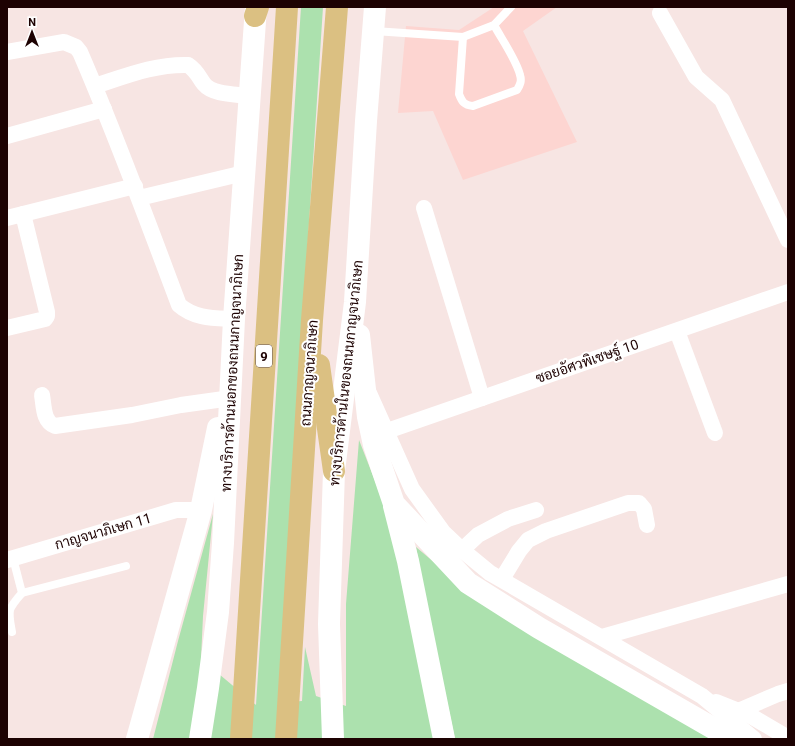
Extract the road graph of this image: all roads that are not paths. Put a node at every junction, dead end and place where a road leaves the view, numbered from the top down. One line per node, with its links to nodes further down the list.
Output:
1 (286, 7): 52 (highway, 9)
2 (337, 7): 24 (highway, ถนนกาญจนาภิเษก)
3 (375, 7): 8 (main road, ทางบริการด้านในของถนนกาญจนาภิเษก)
4 (512, 7): 7 (lane)
5 (256, 10): 12 (main road, ทางบริการด้านนอกของถนนกาญจนาภิเษก)
6 (660, 13): 20 (street)
7 (494, 25): 9 (lane); 9 (lane)
8 (373, 31): 9 (lane); 22 (main road, ทางบริการด้านในของถนนกาญจนาภิเษก)
9 (464, 37)
10 (7, 52): 11 (street)
11 (94, 86): 12 (street); 13 (street)
12 (249, 96): 15 (main road, ทางบริการด้านนอกของถนนกาญจนาภิเษก)
13 (104, 109): 14 (street); 16 (street)
14 (7, 136)
15 (244, 173): 16 (street); 23 (main road, ทางบริการด้านนอกของถนนกาญจนาภิเษก)
16 (137, 192): 18 (street); 23 (street)
17 (424, 208): 30 (street)
18 (23, 214): 19 (street); 25 (street)
19 (7, 218)
20 (788, 240)
21 (788, 292): 26 (street, ซอยอัศวพิเชษฐ์ 10)
22 (355, 302): 28 (main road); 34 (main road, ทางบริการด้านในของถนนกาญจนาภิเษก)
23 (234, 319): 27 (main road, ทางบริการด้านนอกของถนนกาญจนาภิเษก)
24 (312, 320): 34 (highway); 53 (highway, ถนนกาญจนาภิเษก)
25 (7, 328)
26 (677, 330): 30 (street, ซอยอัศวพิเชษฐ์ 10); 33 (street)
27 (232, 366): 31 (main road); 51 (main road, ทางบริการด้านนอกของถนนกาญจนาภิเษก)
28 (365, 384): 32 (street); 35 (main road)
29 (42, 395): 31 (street)
30 (482, 398): 32 (street, ซอยอัศวพิเชษฐ์ 10)
31 (224, 399): 36 (main road)
32 (387, 431): 39 (street)
33 (715, 433)
34 (334, 470): 54 (main road, ทางบริการด้านในของถนนกาญจนาภิเษก)
35 (394, 504): 55 (main road); 56 (main road)
36 (201, 510): 40 (street, กาญจนาภิเษก 11); 50 (main road)
37 (536, 510): 39 (street)
38 (647, 525): 42 (street)
39 (462, 550): 42 (street)
40 (10, 559): 44 (lane)
41 (126, 566): 44 (lane)
42 (502, 579): 46 (street)
43 (788, 584): 46 (street)
44 (22, 593): 45 (lane)
45 (12, 632)
46 (602, 637): 48 (street)
47 (788, 691): 49 (street)
48 (702, 696): 49 (street); 57 (street)
49 (738, 711): 58 (street)
50 (137, 739)
51 (200, 739)
52 (241, 739)
53 (286, 739)
54 (333, 739)
55 (444, 739)
56 (732, 739)
57 (754, 739)
58 (787, 739)

